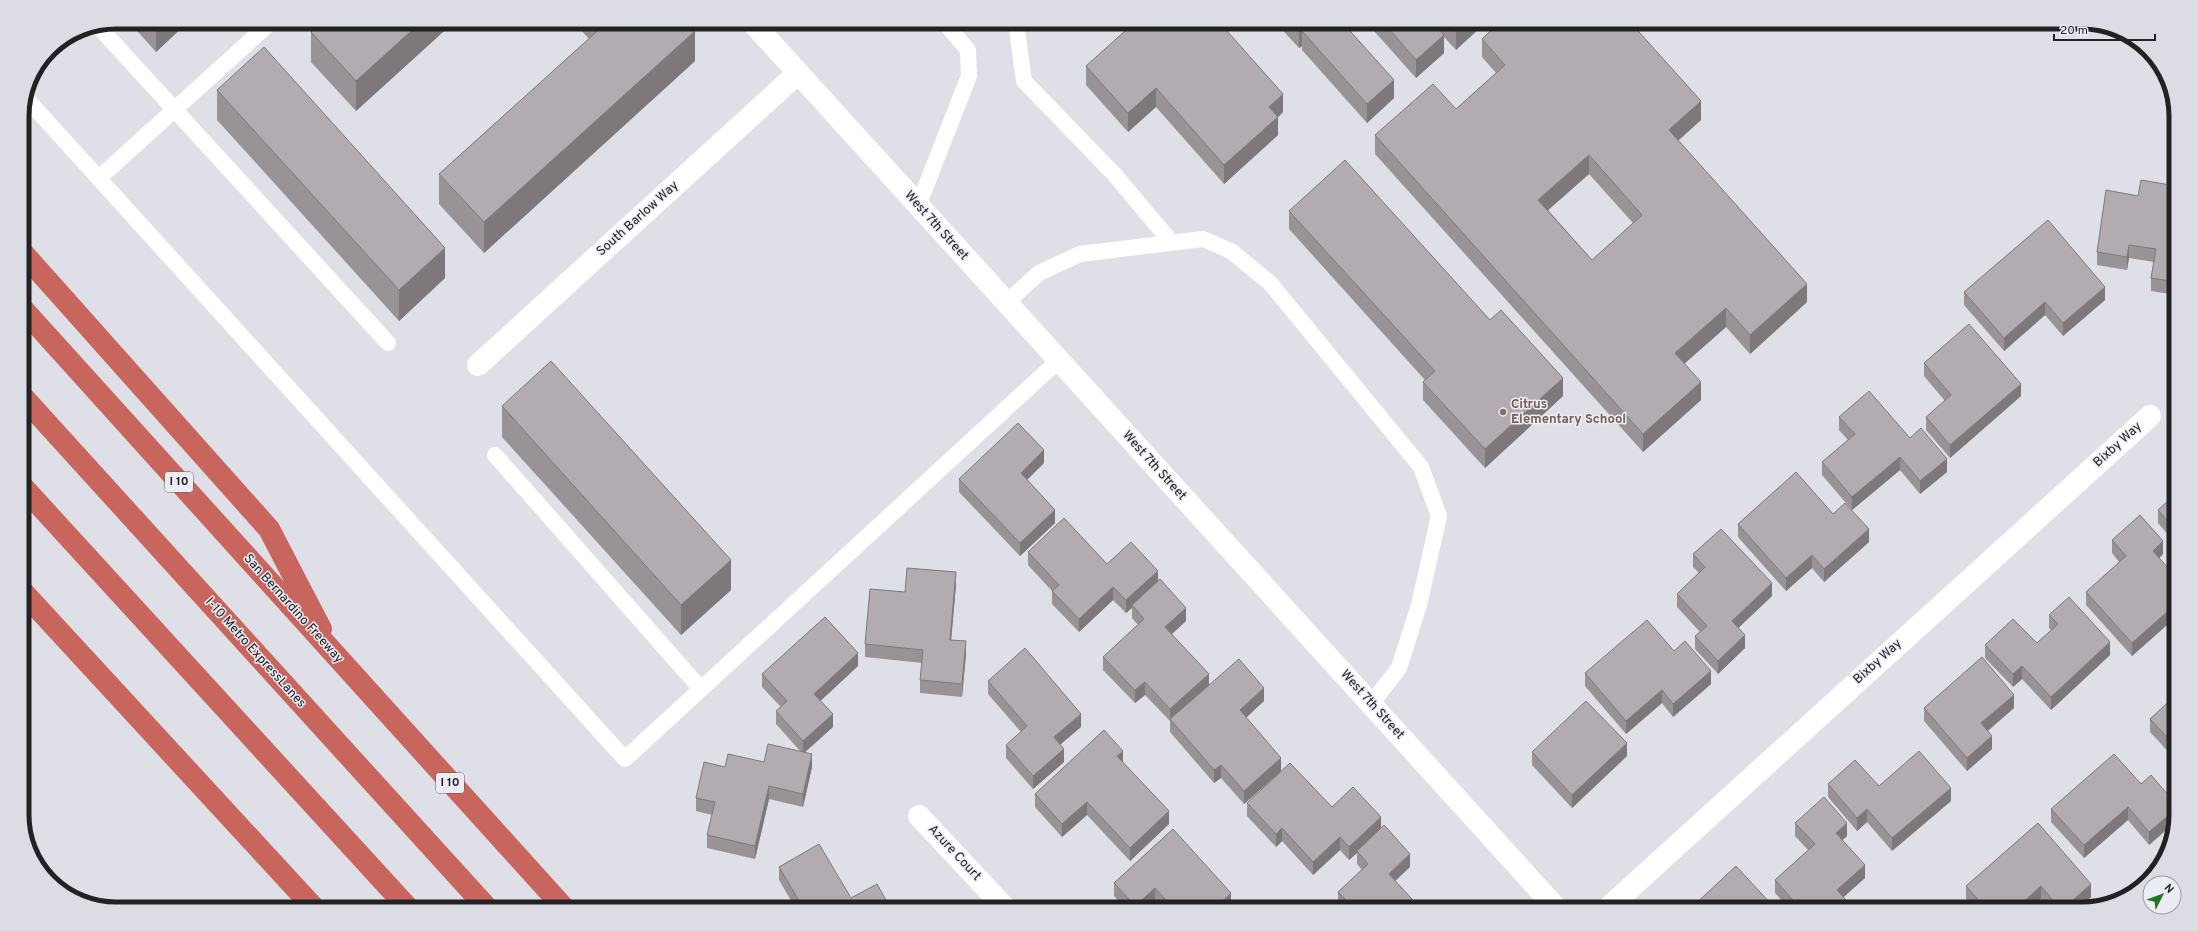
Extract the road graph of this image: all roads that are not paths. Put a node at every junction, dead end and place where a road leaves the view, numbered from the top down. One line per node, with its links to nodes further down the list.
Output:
1 (263, 29): 8 (lane)
2 (758, 29): 6 (street, West 7th Street)
3 (950, 29): 10 (lane)
4 (1017, 29): 11 (lane)
5 (102, 30): 8 (lane)
6 (798, 73): 10 (street, West 7th Street); 17 (street, South Barlow Way)
7 (30, 103): 9 (lane)
8 (174, 110): 9 (lane); 15 (lane)
9 (99, 178): 24 (lane)
10 (918, 206): 13 (street, West 7th Street)
11 (1172, 243): 13 (lane); 25 (lane)
12 (29, 260): 23 (highway)
13 (1006, 303): 16 (street, West 7th Street)
14 (29, 316): 23 (highway, San Bernardino Freeway / I 10)
15 (388, 343)
16 (1058, 360): 24 (lane); 25 (street, West 7th Street)
17 (478, 365)
18 (29, 404): 29 (highway, I-10 Metro ExpressLanes)
19 (2150, 416): 33 (street, Bixby Way)
20 (495, 455): 24 (lane)
21 (29, 494): 28 (highway)
22 (29, 599): 27 (highway)
23 (335, 656): 30 (highway, San Bernardino Freeway / I 10)
24 (701, 689)
25 (1371, 704): 32 (street, West 7th Street)
26 (919, 816): 31 (street, Azure Court)
27 (309, 902)
28 (403, 902)
29 (482, 902)
30 (559, 902)
31 (999, 902)
32 (1551, 902)
33 (1615, 902)

